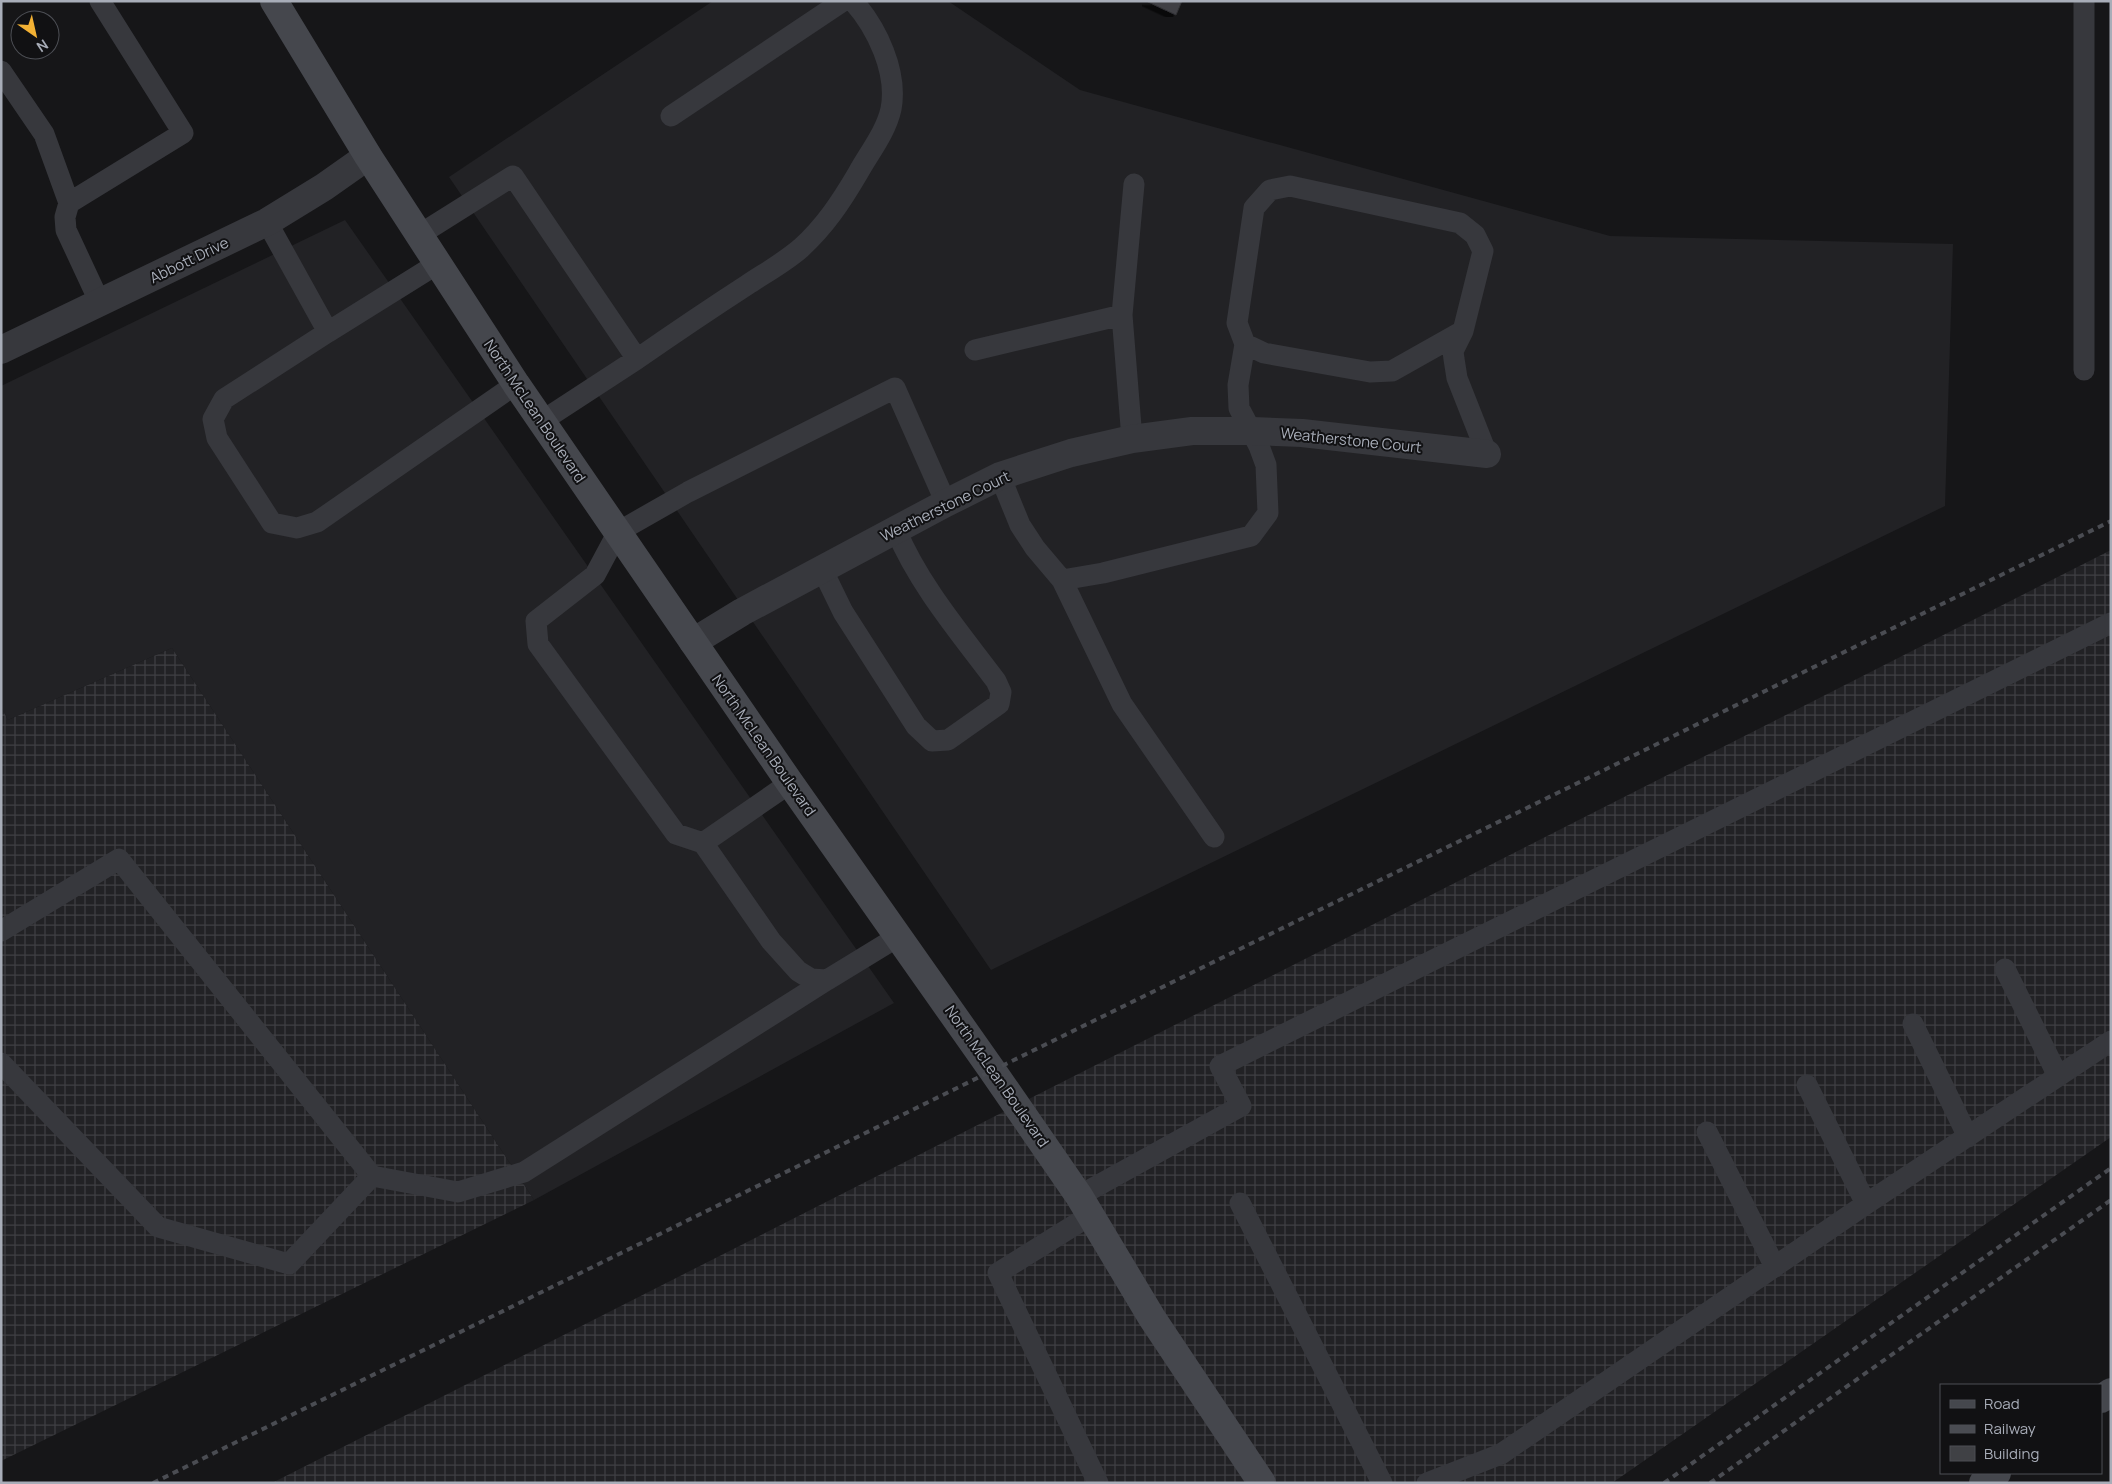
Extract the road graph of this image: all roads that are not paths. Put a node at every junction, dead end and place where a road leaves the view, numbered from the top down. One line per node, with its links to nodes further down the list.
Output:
1 (100, 1): 10 (lane)
2 (274, 1): 8 (main road, North McLean Boulevard)
3 (843, 1): 7 (lane)
4 (853, 1): 21 (lane)
5 (2084, 1): 22 (lane)
6 (1, 71): 10 (lane)
7 (671, 116)
8 (368, 156): 11 (street, Abbott Drive); 12 (main road, North McLean Boulevard)
9 (1134, 184): 15 (lane)
10 (69, 203): 14 (lane)
11 (267, 222): 14 (street, Abbott Drive); 17 (lane)
12 (419, 235): 13 (main road, North McLean Boulevard); 21 (lane)
13 (437, 264): 17 (lane); 23 (main road, North McLean Boulevard)
14 (100, 303): 19 (street, Abbott Drive)
15 (1122, 315): 20 (lane); 26 (lane)
16 (1463, 331): 18 (lane); 18 (lane); 27 (lane)
17 (328, 332): 23 (lane)
18 (1245, 344): 25 (lane)
19 (1, 350)
20 (975, 350)
21 (637, 359): 24 (lane)
22 (2084, 370)
23 (516, 384): 24 (main road, North McLean Boulevard)
24 (542, 421): 31 (main road, North McLean Boulevard)
25 (1252, 431): 26 (street, Weatherstone Court); 27 (street, Weatherstone Court); 33 (lane)
26 (1132, 439): 28 (street, Weatherstone Court)
27 (1487, 454)
28 (1000, 476): 29 (street, Weatherstone Court); 33 (lane)
29 (946, 503): 30 (street, Weatherstone Court); 31 (lane)
30 (896, 530): 32 (street, Weatherstone Court); 32 (lane)
31 (618, 532): 35 (main road, North McLean Boulevard); 38 (lane)
32 (822, 568): 35 (street, Weatherstone Court)
33 (1062, 580): 37 (lane)
34 (2111, 623): 53 (lane)
35 (693, 642): 36 (main road, North McLean Boulevard)
36 (790, 783): 38 (lane); 40 (main road, North McLean Boulevard)
37 (1214, 837)
38 (703, 843): 42 (lane)
39 (1, 931): 50 (lane)
40 (899, 936): 42 (lane); 53 (main road, North McLean Boulevard)
41 (2005, 969): 46 (lane)
42 (827, 980): 50 (lane)
43 (1913, 1024): 49 (lane)
44 (2111, 1041): 46 (lane)
45 (1, 1063): 50 (lane)
46 (2058, 1076): 49 (lane)
47 (1807, 1085): 52 (lane)
48 (1707, 1132): 54 (lane)
49 (1968, 1137): 52 (lane)
50 (372, 1176)
51 (1240, 1203): 58 (lane)
52 (1866, 1204): 54 (lane)
53 (1084, 1206): 56 (main road, North McLean Boulevard); 57 (lane)
54 (1775, 1268): 59 (lane)
55 (1996, 1474): 60 (main road)
56 (1259, 1482)
57 (1098, 1483)
58 (1382, 1483)
59 (1427, 1483)
60 (1982, 1483)

